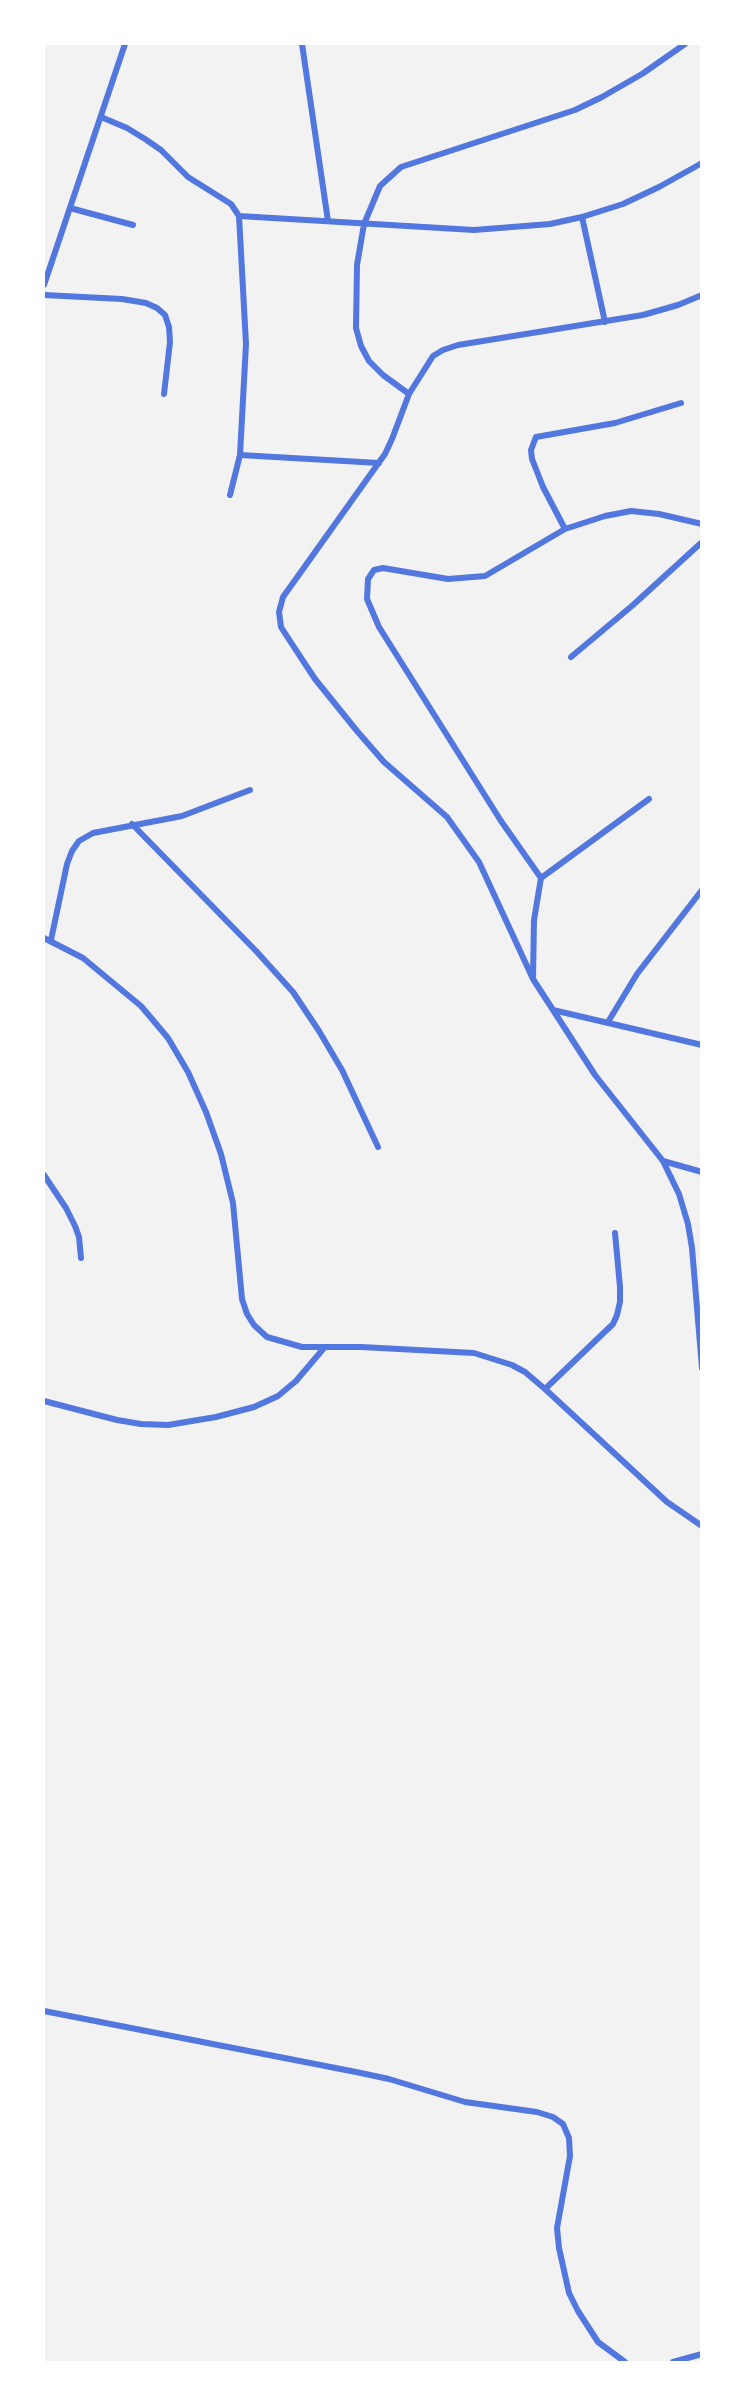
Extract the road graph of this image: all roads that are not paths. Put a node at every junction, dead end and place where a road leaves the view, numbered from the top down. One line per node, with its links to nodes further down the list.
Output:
1 (125, 44): 4 (street)
2 (302, 44): 9 (street)
3 (685, 44): 10 (street)
4 (101, 117): 6 (street); 7 (street)
5 (702, 163): 8 (street)
6 (70, 208): 11 (street); 12 (street)
7 (239, 216): 9 (street); 19 (street)
8 (582, 217): 10 (street); 15 (street)
9 (328, 222): 10 (street)
10 (364, 224): 17 (street)
11 (133, 225)
12 (44, 285)
13 (44, 295): 16 (street)
14 (702, 295): 15 (street)
15 (605, 322): 17 (street)
16 (164, 394)
17 (409, 394): 20 (street)
18 (681, 403): 23 (street)
19 (240, 455): 20 (street); 21 (street)
20 (379, 463): 33 (street)
21 (230, 495)
22 (702, 524): 23 (street)
23 (565, 529): 29 (street)
24 (702, 542): 25 (street)
25 (571, 657)
26 (250, 790): 28 (street)
27 (649, 799): 29 (street)
28 (132, 824): 32 (street); 37 (street)
29 (541, 878): 33 (street)
30 (702, 890): 35 (street)
31 (44, 938): 32 (street)
32 (51, 940): 43 (street)
33 (533, 979): 34 (street)
34 (553, 1010): 35 (street); 38 (street)
35 (608, 1022): 36 (street)
36 (702, 1045)
37 (378, 1147)
38 (663, 1161): 39 (street); 44 (street)
39 (702, 1172)
40 (44, 1175): 42 (street)
41 (615, 1233): 45 (street)
42 (81, 1258)
43 (324, 1348): 45 (street); 46 (street)
44 (702, 1368)
45 (545, 1389): 47 (street)
46 (44, 1401)
47 (702, 1526)
48 (44, 2010): 50 (street)
49 (702, 2354): 51 (street)
50 (625, 2362)
51 (673, 2362)

